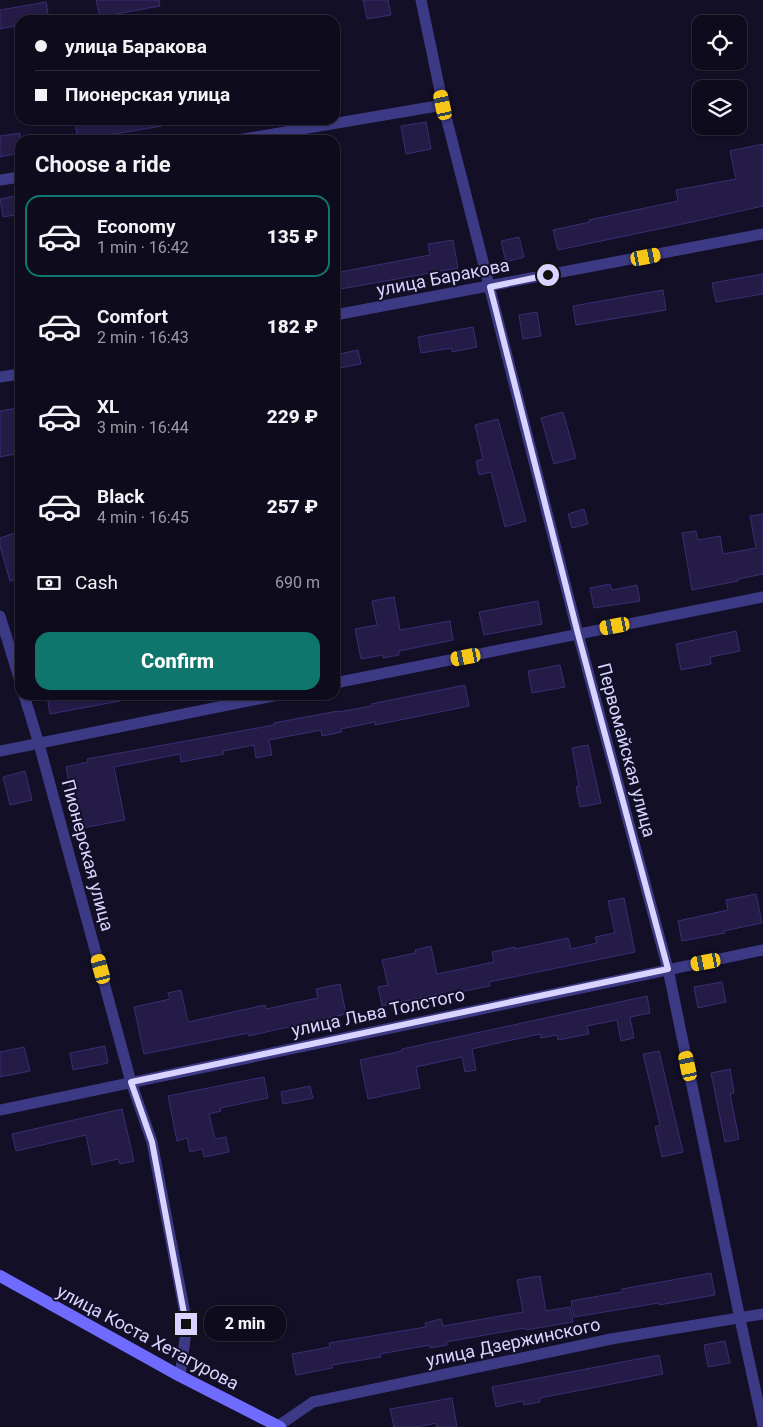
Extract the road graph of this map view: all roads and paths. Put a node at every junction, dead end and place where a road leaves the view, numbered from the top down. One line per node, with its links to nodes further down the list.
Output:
1 (421, 0): 2 (street, Первомайская улица)
2 (443, 105): 3 (street); 9 (street, Первомайская улица)
3 (340, 123)
4 (326, 125): 5 (street)
5 (267, 135)
6 (15, 178): 7 (street)
7 (0, 180)
8 (763, 234): 9 (street, улица Баракова)
9 (490, 287): 10 (street, улица Баракова); 15 (street, Первомайская улица)
10 (340, 314)
11 (15, 375): 12 (street)
12 (0, 378)
13 (763, 598): 15 (street)
14 (0, 616): 16 (street)
15 (578, 634): 17 (street); 23 (street, Первомайская улица)
16 (15, 665)
17 (340, 682)
18 (26, 700): 20 (street, Пионерская улица)
19 (254, 700): 20 (street)
20 (40, 744): 21 (street); 24 (street, Пионерская улица)
21 (0, 751)
22 (763, 950): 23 (street, улица Льва Толстого)
23 (668, 969): 24 (street, улица Льва Толстого); 28 (street, Первомайская улица)
24 (131, 1082): 25 (street, улица Льва Толстого); 29 (street, Пионерская улица)
25 (0, 1110)
26 (0, 1276): 29 (main road, улица Коста Хетагурова)
27 (763, 1314): 28 (street, улица Дзержинского)
28 (740, 1319): 30 (street, Первомайская улица); 31 (street, улица Дзержинского)
29 (180, 1376): 31 (main road, улица Коста Хетагурова)
30 (763, 1425)
31 (279, 1426)

